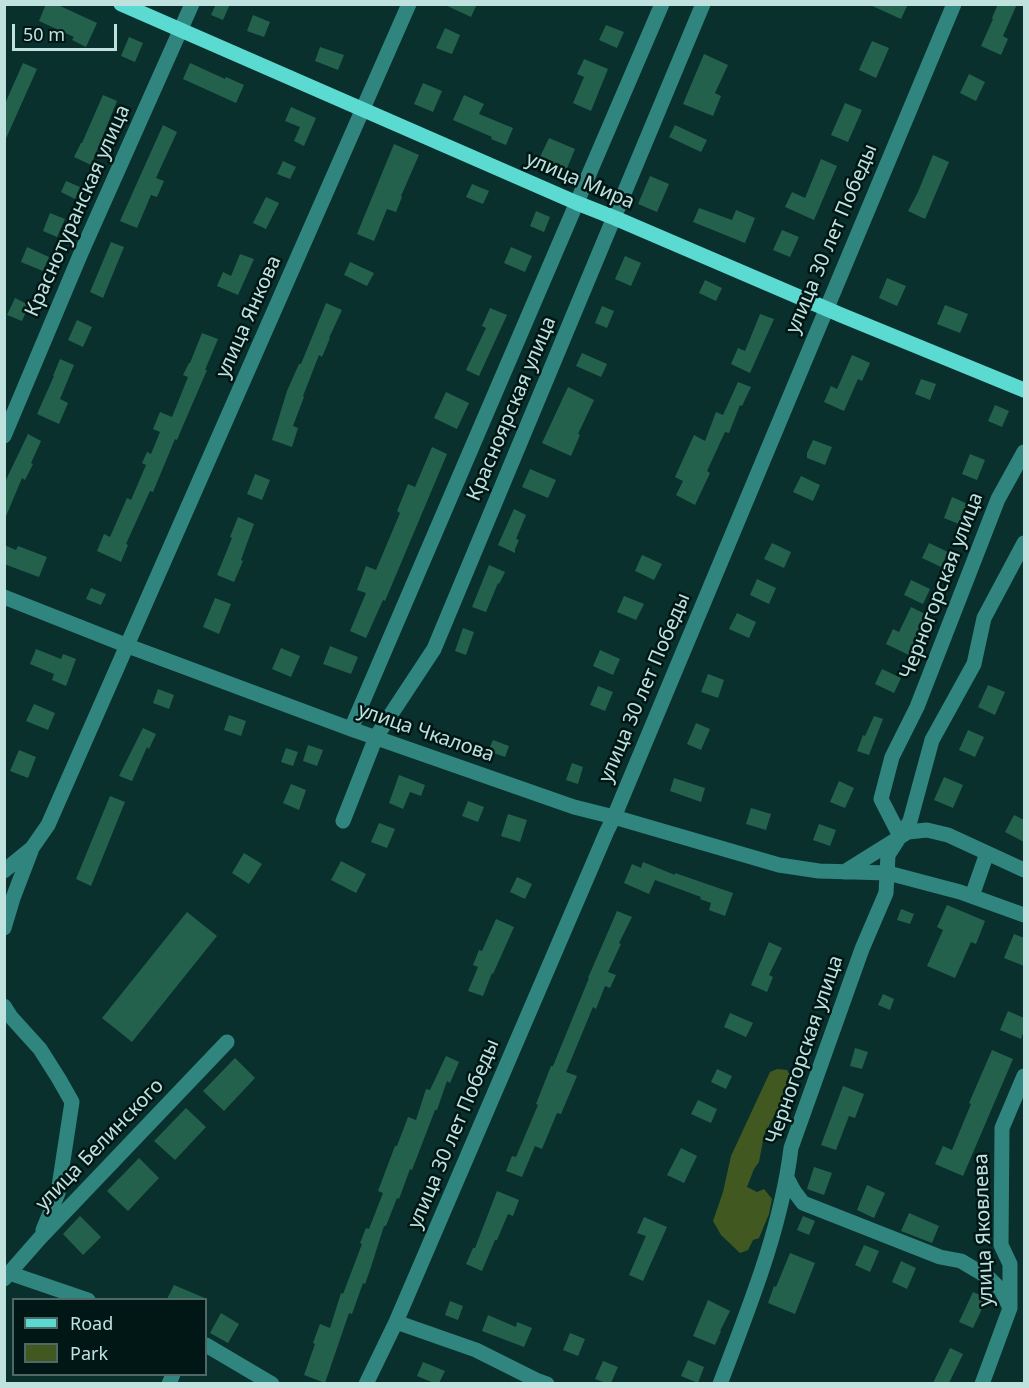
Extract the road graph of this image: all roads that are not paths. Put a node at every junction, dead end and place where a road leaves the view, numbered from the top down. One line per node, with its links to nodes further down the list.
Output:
1 (121, 4): 7 (main road, улица Мира)
2 (192, 4): 7 (street, Краснотуранская улица)
3 (409, 4): 8 (street, улица Янкова)
4 (662, 4): 9 (street, Красноярская улица)
5 (703, 4): 10 (street, Красноярская улица)
6 (954, 4): 11 (street, улица 30 лет Победы)
7 (180, 31): 8 (main road, улица Мира); 13 (street, Краснотуранская улица)
8 (363, 110): 9 (main road, улица Мира); 17 (street, улица Янкова)
9 (577, 203): 10 (main road, улица Мира); 18 (street, Красноярская улица)
10 (615, 218): 11 (main road, улица Мира); 19 (street, Красноярская улица)
11 (826, 308): 12 (main road, улица Мира); 20 (street, улица 30 лет Победы)
12 (1024, 390)
13 (4, 436)
14 (1024, 452): 22 (street, Черногорская улица)
15 (1024, 543): 22 (street, Черногорская улица)
16 (4, 597): 17 (street, улица Чкалова)
17 (128, 646): 18 (street, улица Чкалова); 23 (street, улица Янкова)
18 (351, 729): 19 (street, улица Чкалова)
19 (376, 737): 20 (street, улица Чкалова); 21 (street, Красноярская улица)
20 (614, 817): 27 (street, улица Чкалова); 40 (street, улица 30 лет Победы)
21 (343, 821)
22 (900, 836): 24 (street); 27 (street); 28 (street, Черногорская улица)
23 (32, 848): 26 (street); 31 (street)
24 (987, 853): 25 (street); 29 (street)
25 (1024, 870)
26 (4, 872)
27 (844, 872): 28 (street, улица Чкалова)
28 (888, 873): 29 (street, улица Чкалова); 35 (street, Черногорская улица)
29 (972, 896): 30 (street, улица Чкалова)
30 (1024, 915)
31 (4, 928)
32 (4, 1006): 36 (street)
33 (227, 1042): 36 (street, улица Белинского)
34 (1024, 1076): 39 (street, улица Яковлева)
35 (787, 1178): 39 (street); 45 (street, Черногорская улица)
36 (40, 1238): 37 (street, улица Белинского)
37 (7, 1276): 38 (street)
38 (84, 1298)
39 (1010, 1308): 46 (street, улица Яковлева)
40 (396, 1322): 43 (street, улица 30 лет Победы); 44 (street)
41 (207, 1346): 42 (street)
42 (272, 1383)
43 (366, 1383)
44 (547, 1383)
45 (720, 1383)
46 (982, 1383)

